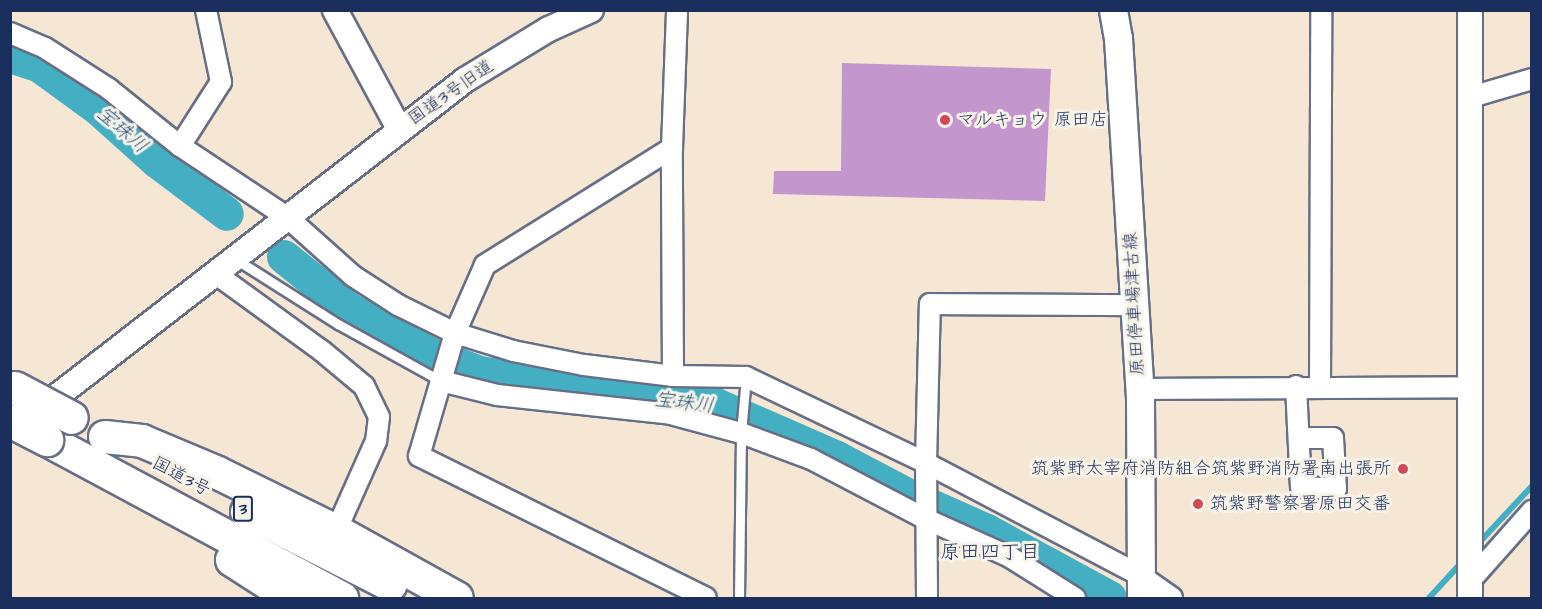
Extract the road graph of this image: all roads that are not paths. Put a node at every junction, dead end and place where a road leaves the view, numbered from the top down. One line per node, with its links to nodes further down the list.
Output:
1 (206, 10): 12 (street)
2 (335, 10): 11 (street, 国道3号旧道)
3 (591, 10): 11 (street, 国道3号旧道)
4 (677, 10): 13 (street)
5 (1113, 10): 17 (main road, 原田停車場津古線)
6 (1321, 10): 23 (street)
7 (1470, 10): 10 (street)
8 (10, 33): 12 (street)
9 (1532, 80): 10 (street)
10 (1471, 97): 25 (street)
11 (400, 130): 14 (street)
12 (180, 146): 14 (street)
13 (672, 148): 18 (street); 19 (street)
14 (287, 217): 15 (street); 18 (street)
15 (236, 260): 16 (street); 21 (lane)
16 (216, 274): 28 (street); 36 (street)
17 (1136, 305): 26 (main road, 原田停車場津古線); 32 (street)
18 (455, 333): 19 (street); 21 (street)
19 (673, 375): 20 (street)
20 (746, 377): 29 (lane); 32 (street)
21 (441, 381): 29 (street); 43 (street)
22 (1296, 386): 23 (street); 26 (street); 31 (street)
23 (1320, 386): 25 (street)
24 (13, 387): 30 (highway, 国道3号 / 3, bridge)
25 (1470, 387): 38 (street)
26 (1139, 389): 37 (main road, 原田停車場津古線)
27 (10, 421): 33 (highway, 国道3号 / 3, bridge)
28 (10, 432)
29 (741, 433): 35 (street); 44 (lane)
30 (105, 437): 36 (highway); 41 (highway, 国道3号 / 3)
31 (1300, 438)
32 (926, 463): 35 (street); 37 (street)
33 (149, 497): 39 (highway); 40 (highway, 国道3号 / 3)
34 (1532, 511): 38 (street)
35 (926, 519): 45 (street); 46 (street)
36 (336, 531): 42 (highway)
37 (1141, 587): 47 (street)
38 (1470, 590)
39 (291, 598)
40 (342, 598)
41 (416, 598)
42 (457, 598)
43 (706, 598)
44 (739, 598)
45 (927, 598)
46 (1075, 598)
47 (1172, 598)

